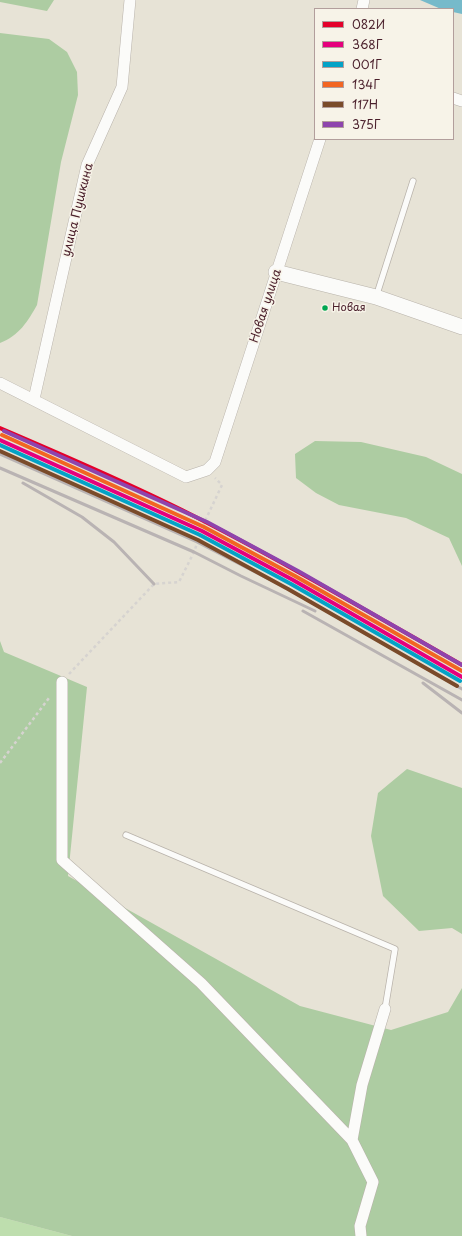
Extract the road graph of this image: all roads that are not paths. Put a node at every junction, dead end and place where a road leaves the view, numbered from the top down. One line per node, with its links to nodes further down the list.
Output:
1 (130, 0): 8 (street, улица Пушкина)
2 (320, 140): 4 (street, Новая улица)
3 (413, 181): 5 (lane)
4 (276, 272): 5 (street); 8 (street, Новая улица)
5 (376, 297): 6 (street)
6 (462, 327)
7 (0, 383): 8 (street)
8 (34, 399)
9 (62, 682): 12 (street)
10 (126, 835): 11 (lane)
11 (385, 1009): 12 (street)
12 (352, 1140): 13 (street)
13 (360, 1236)

